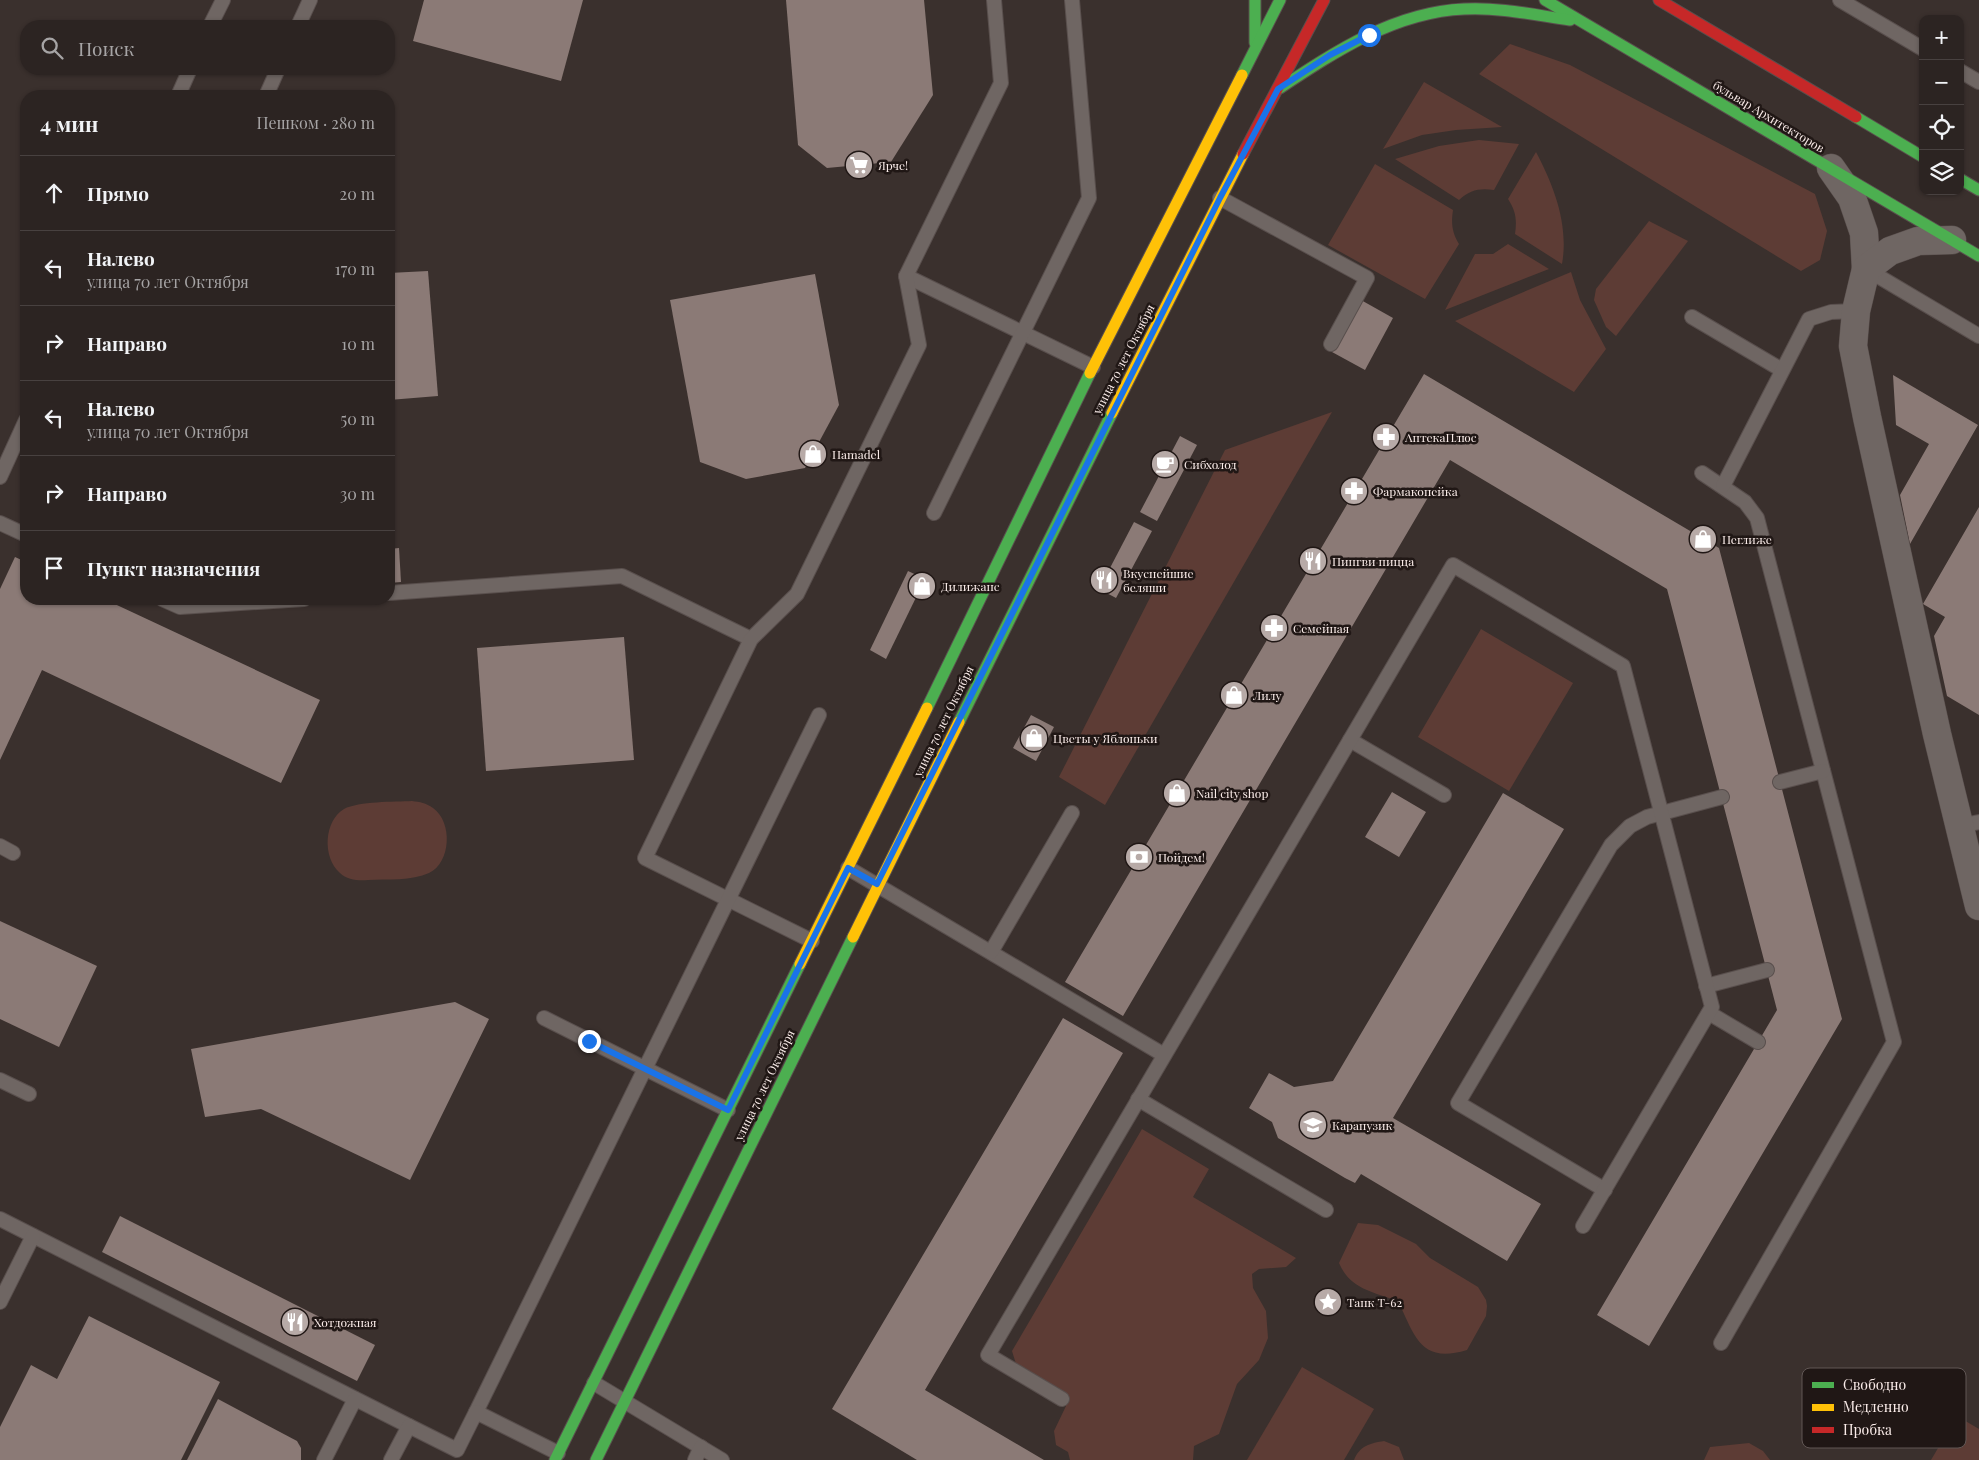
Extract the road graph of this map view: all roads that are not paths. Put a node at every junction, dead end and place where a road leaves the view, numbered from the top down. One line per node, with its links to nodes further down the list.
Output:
1 (223, 0): 11 (lane)
2 (310, 0): 12 (lane)
3 (994, 0): 31 (lane)
4 (1072, 0): 34 (lane)
5 (1255, 0): 15 (main road)
6 (1280, 0): 15 (main road, улица 70 лет Октября)
7 (1324, 0): 20 (main road, улица 70 лет Октября)
8 (1545, 0): 13 (main road, бульвар Архитекторов)
9 (1659, 0): 23 (main road)
10 (1840, 0): 14 (lane)
11 (213, 20)
12 (301, 20)
13 (1583, 22): 20 (main road); 24 (main road, бульвар Архитекторов)
14 (1919, 47)
15 (1255, 48): 37 (main road, улица 70 лет Октября)
16 (1964, 73): 19 (lane)
17 (187, 75): 21 (lane)
18 (275, 75): 22 (lane)
19 (1979, 82)
20 (1278, 89): 27 (main road, улица 70 лет Октября)
21 (181, 90)
22 (269, 90)
23 (1919, 154)
24 (1831, 168): 28 (main road, бульвар Архитекторов); 30 (street)
25 (1964, 181): 26 (main road)
26 (1979, 190)
27 (1220, 198): 36 (lane); 60 (main road, улица 70 лет Октября)
28 (1952, 240): 29 (main road, бульвар Архитекторов); 30 (street)
29 (1979, 256)
30 (1865, 273): 32 (street); 35 (lane)
31 (906, 276): 34 (lane); 49 (lane)
32 (1856, 311): 38 (lane); 58 (street)
33 (1692, 317): 38 (lane)
34 (1022, 333): 37 (lane); 43 (lane)
35 (1979, 336)
36 (1331, 344)
37 (1093, 367): 59 (main road, улица 70 лет Октября)
38 (1782, 370): 42 (lane)
39 (20, 433): 41 (lane)
40 (1702, 473): 42 (lane)
41 (0, 476)
42 (1723, 486): 52 (lane)
43 (934, 513)
44 (0, 523): 45 (lane)
45 (20, 532)
46 (395, 593): 49 (lane)
47 (176, 605): 48 (lane)
48 (211, 605)
49 (751, 640): 61 (lane)
50 (819, 715): 61 (lane)
51 (1350, 740): 54 (lane); 57 (lane); 70 (lane)
52 (1823, 771): 53 (lane); 82 (lane)
53 (1780, 782)
54 (1444, 795)
55 (1722, 797): 57 (lane)
56 (1072, 813): 64 (lane)
57 (1662, 813): 66 (lane); 76 (lane)
58 (1969, 824): 62 (street)
59 (848, 868): 60 (lane); 63 (main road, улица 70 лет Октября)
60 (877, 884): 64 (lane); 86 (main road, улица 70 лет Октября)
61 (729, 899): 63 (lane); 71 (lane)
62 (1979, 906)
63 (812, 941): 75 (main road, улица 70 лет Октября)
64 (991, 952): 70 (lane)
65 (1767, 970): 66 (lane)
66 (1706, 986): 67 (lane)
67 (1709, 1013): 69 (lane); 76 (lane)
68 (544, 1018): 71 (lane)
69 (1758, 1042)
70 (1164, 1055): 74 (lane)
71 (645, 1069): 75 (lane); 87 (lane)
72 (0, 1080): 73 (lane)
73 (29, 1094)
74 (1138, 1099): 77 (lane); 85 (lane)
75 (728, 1110): 83 (main road, улица 70 лет Октября)
76 (1605, 1190): 79 (lane)
77 (1326, 1210)
78 (0, 1219): 80 (lane)
79 (1583, 1226)
80 (33, 1236): 81 (lane); 84 (lane)
81 (0, 1302)
82 (1721, 1343)
83 (594, 1383): 86 (lane); 91 (main road, улица 70 лет Октября)
84 (354, 1398): 88 (lane); 92 (lane)
85 (1062, 1399)
86 (626, 1401): 89 (lane); 94 (main road, улица 70 лет Октября)
87 (476, 1412): 90 (lane); 91 (lane)
88 (408, 1426): 90 (lane); 93 (lane)
89 (701, 1447): 95 (lane); 96 (lane)
90 (454, 1455)
91 (556, 1457)
92 (324, 1460)
93 (391, 1460)
94 (596, 1460)
95 (694, 1460)
96 (722, 1460)

